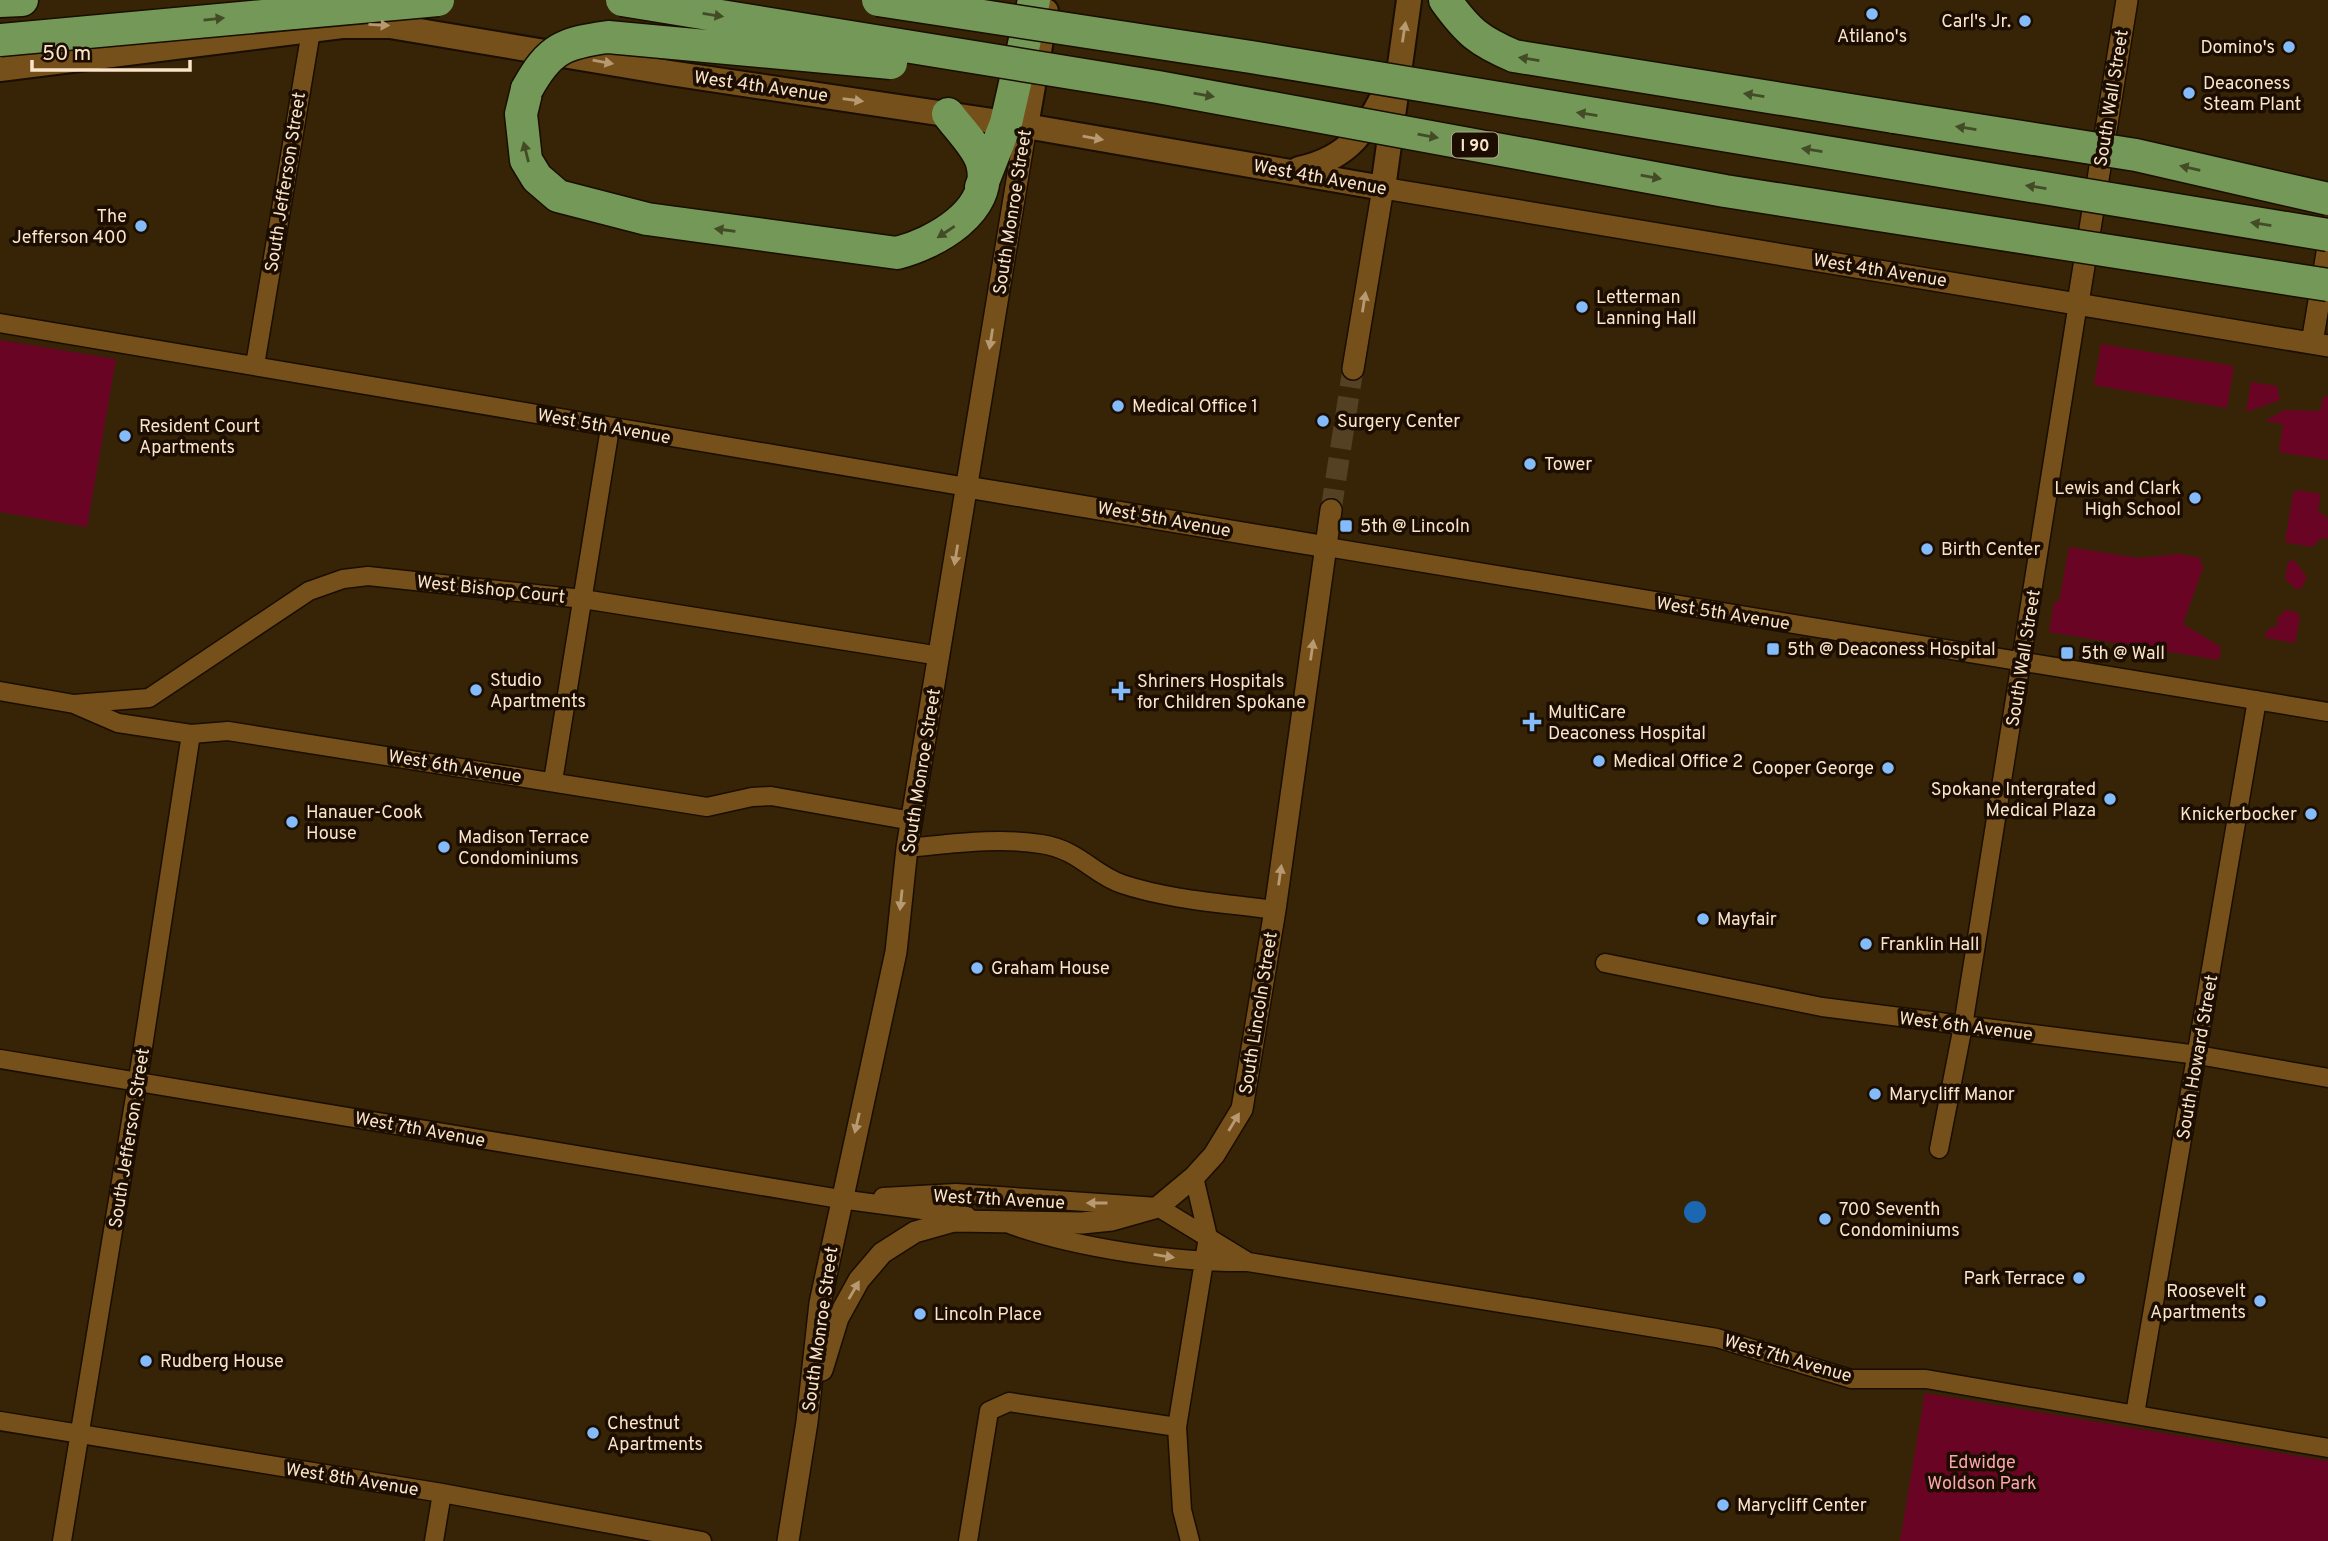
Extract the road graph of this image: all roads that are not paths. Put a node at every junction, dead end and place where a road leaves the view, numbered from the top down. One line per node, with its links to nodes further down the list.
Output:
1 (22, 0): 12 (highway)
2 (316, 0): 13 (street, South Jefferson Street)
3 (438, 0): 14 (highway, one-way to 3, bridge)
4 (622, 0): 20 (highway, I 90, one-way to 20, bridge)
5 (878, 0): 15 (highway, bridge)
6 (986, 0): 15 (highway, bridge)
7 (1034, 0): 22 (highway)
8 (1048, 0): 22 (main road, South Monroe Street)
9 (1409, 0): 17 (main road, one-way to 9)
10 (1445, 0): 25 (highway, one-way to 10, bridge)
11 (2127, 0): 30 (street, South Wall Street)
12 (0, 1)
13 (311, 31): 16 (main road, West 4th Avenue); 21 (main road, West 4th Avenue, one-way to 21); 33 (street, South Jefferson Street)
14 (0, 40)
15 (1251, 57): 27 (highway, one-way to 15, bridge)
16 (79, 61): 18 (main road, West 4th Avenue); 19 (street)
17 (1399, 64): 23 (main road); 24 (main road)
18 (0, 69)
19 (0, 81)
20 (1158, 87): 26 (highway, one-way to 20, bridge); 29 (highway, I 90, one-way to 29, bridge)
21 (948, 114): 22 (main road, West 4th Avenue); 26 (highway)
22 (1016, 125): 23 (main road, West 4th Avenue, one-way to 23); 26 (highway); 36 (street, South Monroe Street, one-way to 36)
23 (1291, 171): 24 (main road, West 4th Avenue)
24 (1383, 187): 30 (street, West 4th Avenue); 34 (street, one-way to 24)
25 (2328, 199)
26 (976, 200)
27 (2328, 235)
28 (2328, 247): 32 (street)
29 (2328, 285)
30 (2078, 303): 32 (street, West 4th Avenue); 41 (street, South Wall Street)
31 (0, 323): 33 (street, West 5th Avenue)
32 (2320, 344)
33 (255, 365): 35 (street, West 5th Avenue)
34 (1353, 369)
35 (610, 428): 36 (street, West 5th Avenue); 39 (street)
36 (967, 487): 38 (street, West 5th Avenue); 40 (street, South Monroe Street, one-way to 40)
37 (1331, 510): 38 (street, South Lincoln Street)
38 (1327, 547): 41 (street, West 5th Avenue); 50 (street, South Lincoln Street, one-way to 38)
39 (583, 599): 40 (street, West Bishop Court); 44 (street, West Bishop Court); 47 (street)
40 (940, 656): 48 (street, South Monroe Street)
41 (2022, 663): 43 (street, West 5th Avenue); 52 (street, South Wall Street)
42 (0, 691): 44 (street, West 6th Avenue)
43 (2256, 700): 45 (street, West 5th Avenue); 53 (street, South Howard Street)
44 (74, 704): 46 (street, West 6th Avenue)
45 (2328, 712)
46 (191, 734): 47 (street, West 6th Avenue); 56 (street, South Jefferson Street)
47 (553, 781): 48 (street, West 6th Avenue)
48 (912, 821): 49 (street, South Monroe Street)
49 (907, 848): 50 (street); 59 (street, South Monroe Street, one-way to 59)
50 (1275, 910): 58 (street, South Lincoln Street, one-way to 50)
51 (1605, 963): 52 (street, West 6th Avenue)
52 (1963, 1026): 53 (street, West 6th Avenue); 57 (street, South Wall Street)
53 (2198, 1055): 55 (street, West 6th Avenue); 65 (street, South Howard Street)
54 (0, 1059): 56 (street, West 7th Avenue)
55 (2328, 1078)
56 (138, 1082): 59 (street, West 7th Avenue); 69 (street, South Jefferson Street)
57 (1939, 1149)
58 (1194, 1177): 60 (street, West 7th Avenue); 62 (street)
59 (840, 1199): 60 (street, West 7th Avenue, one-way to 59); 61 (street, West 7th Avenue); 67 (street, South Monroe Street)
60 (1158, 1207): 61 (street, West 7th Avenue); 62 (street, West 7th Avenue)
61 (1002, 1221): 63 (street, West 7th Avenue, one-way to 63); 67 (street, West 7th Avenue, one-way to 61)
62 (1208, 1237): 63 (street); 64 (street, West 7th Avenue)
63 (1202, 1262): 64 (street, West 7th Avenue); 68 (street)
64 (1248, 1262): 65 (street, West 7th Avenue)
65 (2135, 1414): 70 (street, West 7th Avenue)
66 (0, 1421): 69 (street, West 8th Avenue)
67 (807, 1422): 75 (street, South Monroe Street)
68 (1177, 1427): 76 (street); 77 (street)
69 (80, 1434): 71 (street, West 8th Avenue); 72 (street, South Jefferson Street)
70 (2328, 1448)
71 (442, 1493): 73 (street); 74 (street, West 8th Avenue)
72 (62, 1541)
73 (434, 1541)
74 (702, 1541)
75 (788, 1541)
76 (968, 1541)
77 (1190, 1541)

